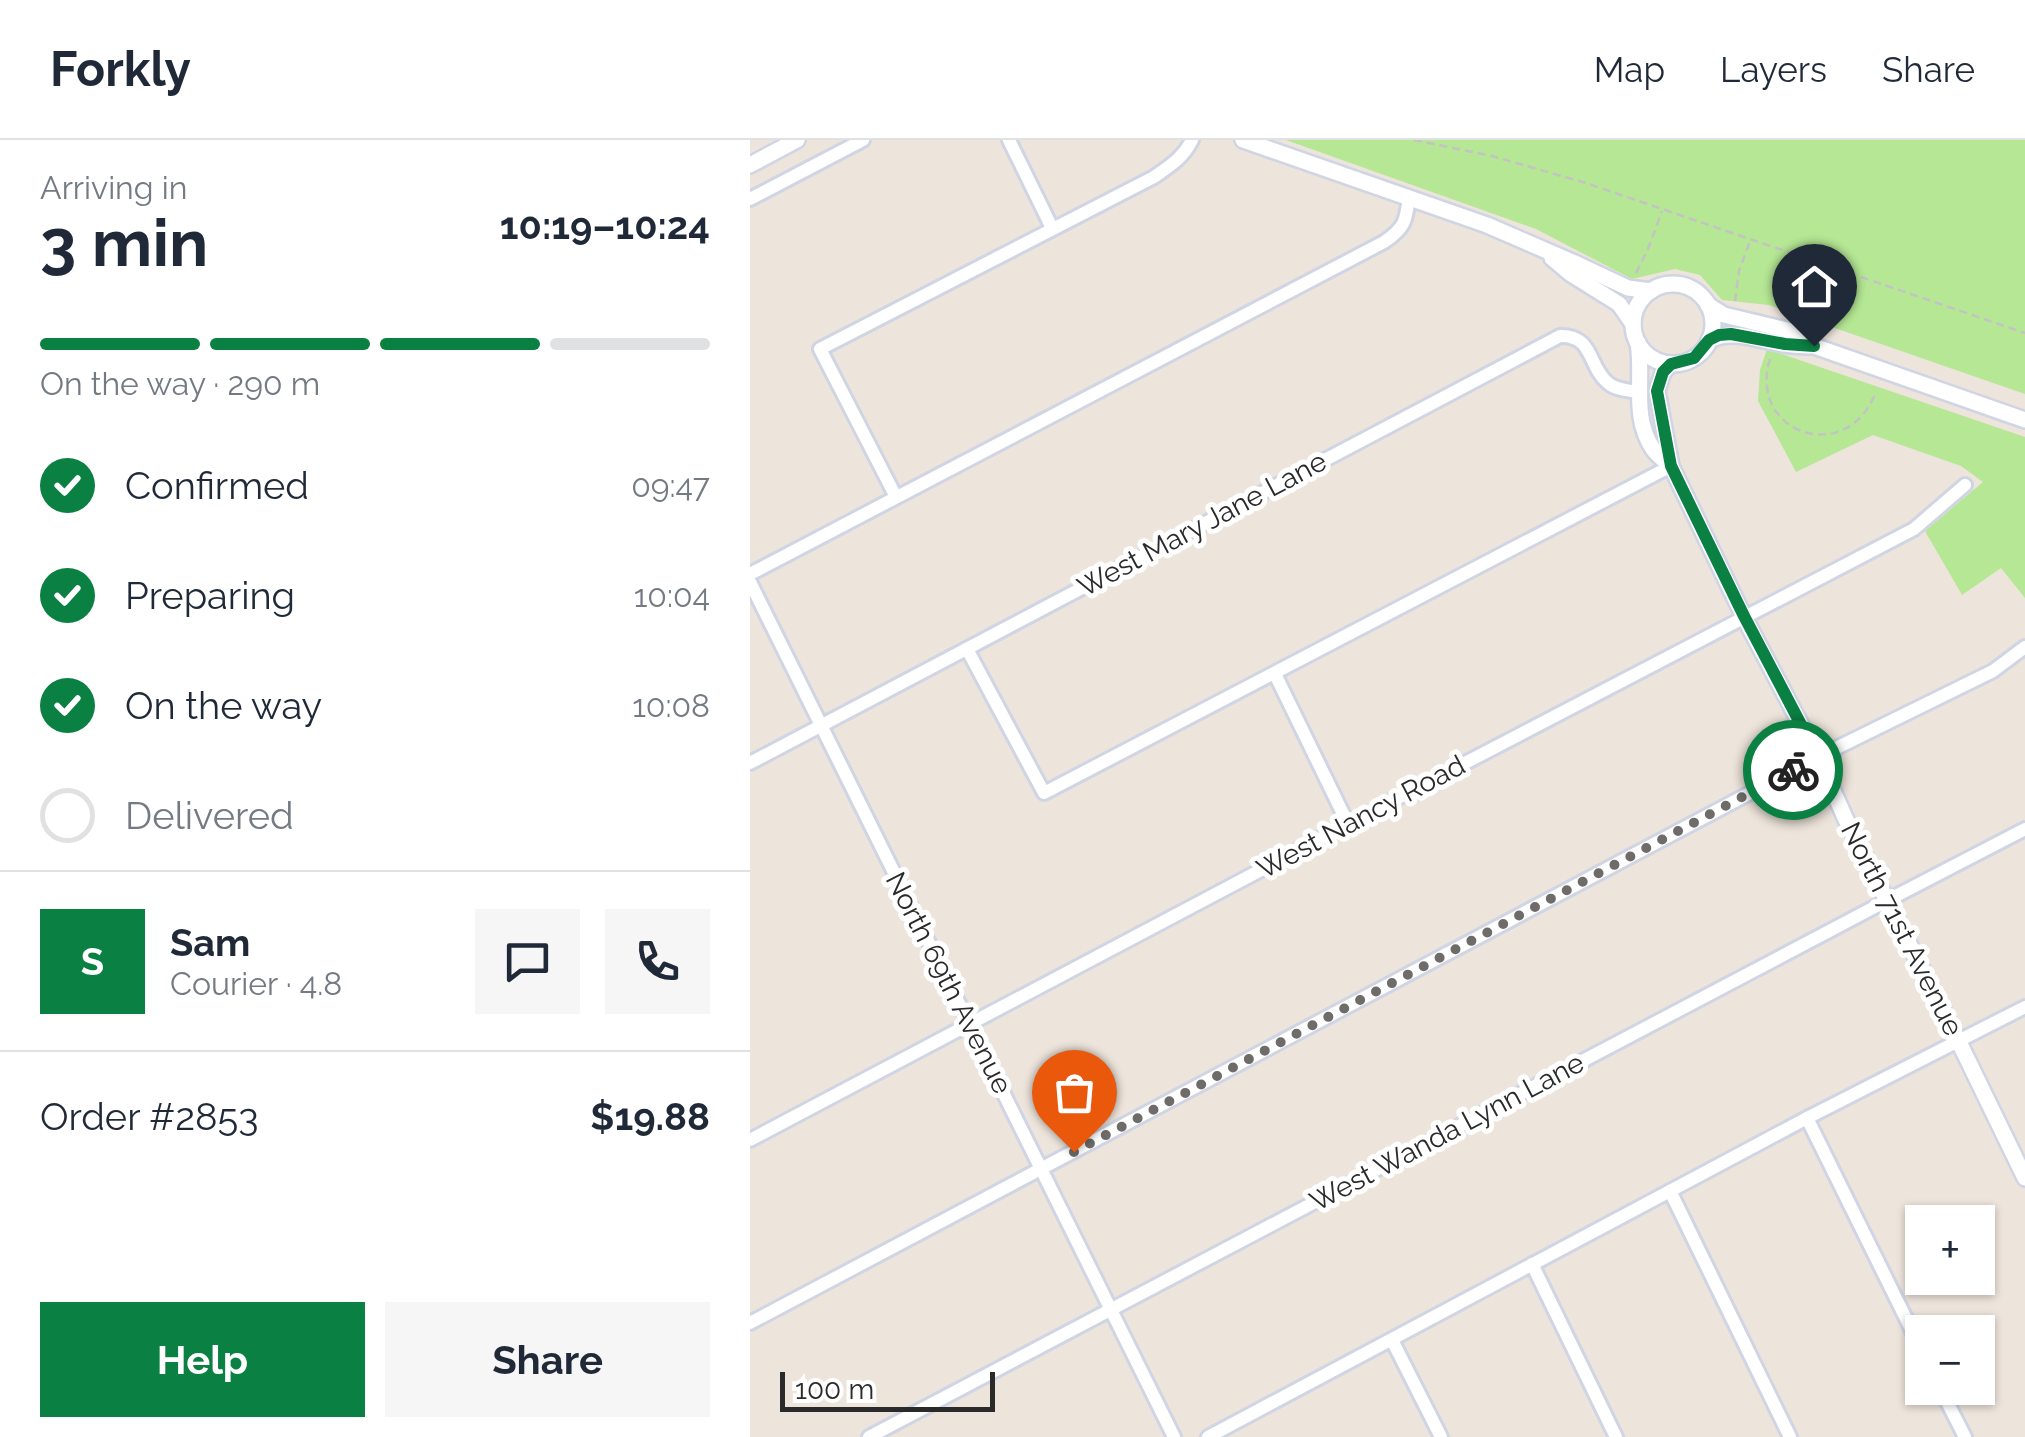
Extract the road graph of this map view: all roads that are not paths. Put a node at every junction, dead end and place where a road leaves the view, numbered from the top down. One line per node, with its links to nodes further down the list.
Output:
1 (798, 140): 6 (street)
2 (863, 140): 8 (street)
3 (1009, 140): 9 (street)
4 (1192, 140): 9 (street)
5 (1243, 140): 7 (street)
6 (750, 164)
7 (1409, 197): 10 (street); 22 (street)
8 (750, 198)
9 (1052, 228): 22 (street)
10 (1546, 252): 11 (street); 13 (street)
11 (1651, 291): 12 (street); 13 (street)
12 (1708, 306): 14 (street); 16 (street)
13 (1633, 324): 15 (street, North 71st Avenue)
14 (1709, 340): 16 (street); 17 (street)
15 (1638, 343): 17 (street); 18 (street, North 71st Avenue)
16 (1814, 346): 19 (street)
17 (1671, 364): 20 (street, North 71st Avenue)
18 (1638, 392): 20 (street, North 71st Avenue); 27 (street, West Mary Jane Lane)
19 (2025, 420)
20 (1671, 466): 25 (street, North 71st Avenue); 28 (street)
21 (1965, 485): 25 (street, West Nancy Road)
22 (896, 498): 23 (street)
23 (750, 574)
24 (750, 582): 29 (street, North 69th Avenue)
25 (1744, 616): 30 (street, North 71st Avenue); 32 (street, West Nancy Road)
26 (2025, 647): 30 (street)
27 (967, 649): 28 (street); 29 (street, West Mary Jane Lane)
28 (1275, 674): 32 (street)
29 (820, 725): 31 (street, West Mary Jane Lane); 36 (street, North 69th Avenue)
30 (1818, 757): 34 (street, North 71st Avenue); 40 (street)
31 (750, 763)
32 (1348, 824): 36 (street, West Nancy Road)
33 (2025, 830): 34 (street, West Wanda Lynn Lane)
34 (1888, 900): 37 (street, North 71st Avenue); 44 (street, West Wanda Lynn Lane)
35 (2025, 1006): 37 (street)
36 (969, 1023): 39 (street, West Nancy Road); 40 (street, North 69th Avenue)
37 (1958, 1040): 38 (street); 41 (street, North 71st Avenue)
38 (1807, 1118): 42 (street); 45 (street)
39 (750, 1140)
40 (1042, 1169): 44 (street, North 69th Avenue); 46 (street)
41 (2025, 1178)
42 (1670, 1190): 43 (street); 54 (street)
43 (1532, 1264): 47 (street); 53 (street)
44 (1110, 1309): 49 (street, West Wanda Lynn Lane); 50 (street, North 69th Avenue)
45 (1905, 1317)
46 (750, 1323)
47 (1392, 1340): 51 (street); 52 (street)
48 (1949, 1405): 55 (street)
49 (869, 1437)
50 (1174, 1437)
51 (1208, 1437)
52 (1441, 1437)
53 (1616, 1437)
54 (1790, 1437)
55 (1965, 1437)

